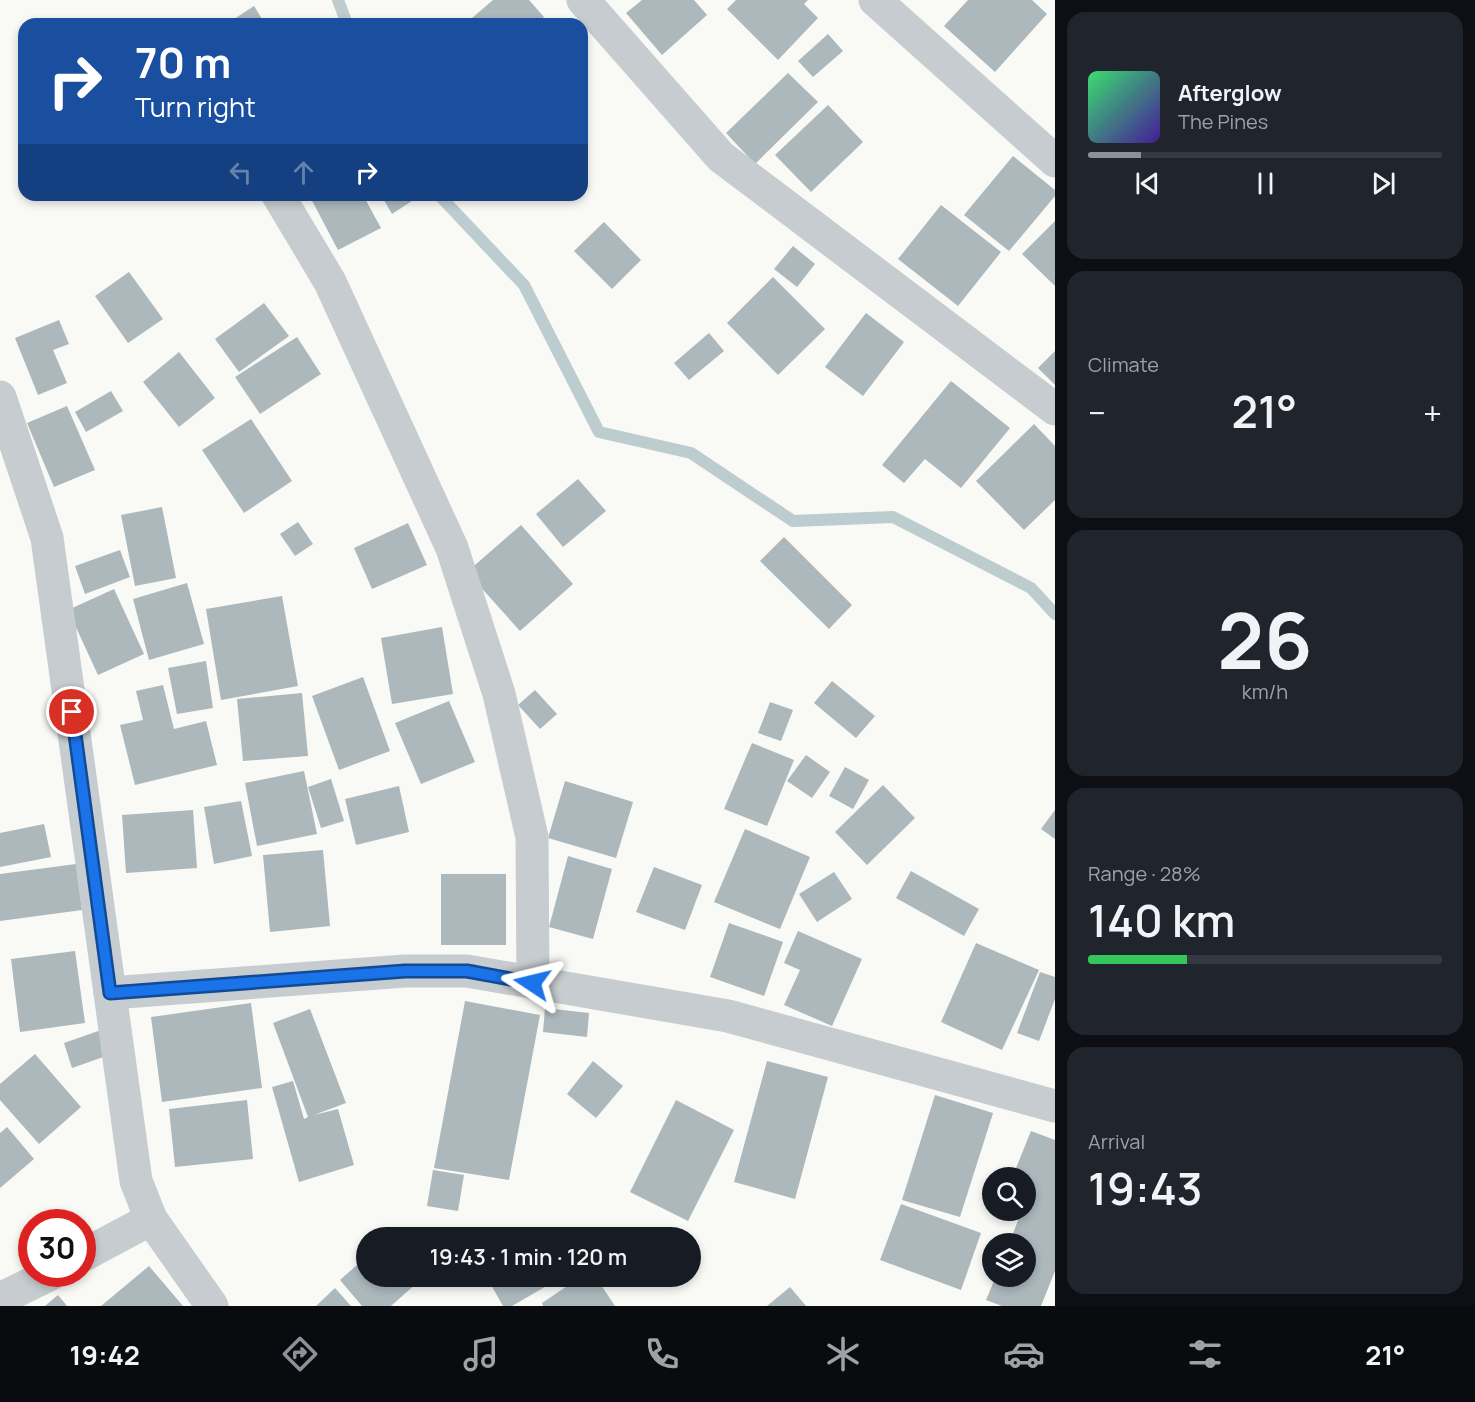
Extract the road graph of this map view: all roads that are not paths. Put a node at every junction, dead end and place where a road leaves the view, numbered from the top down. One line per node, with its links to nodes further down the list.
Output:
1 (583, 0): 6 (street)
2 (875, 0): 3 (street)
3 (1055, 161)
4 (282, 201): 7 (street)
5 (0, 397): 8 (street)
6 (1055, 409)
7 (532, 983): 8 (street); 9 (street)
8 (110, 993): 10 (street)
9 (1055, 1106)
10 (150, 1219): 11 (street); 14 (street)
11 (96, 1248)
12 (24, 1287): 13 (street)
13 (0, 1299)
14 (212, 1306)

